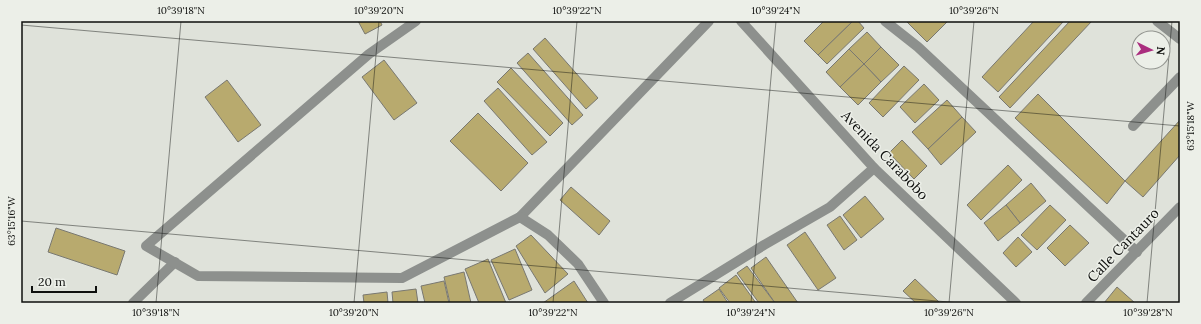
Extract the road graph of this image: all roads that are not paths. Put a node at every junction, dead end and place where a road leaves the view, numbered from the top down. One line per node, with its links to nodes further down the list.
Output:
1 (416, 21): 13 (street)
2 (709, 21): 11 (street)
3 (740, 21): 9 (street, Avenida Carabobo)
4 (886, 21): 12 (street)
5 (1157, 21): 6 (street)
6 (1180, 39)
7 (1180, 77): 8 (street)
8 (1134, 126)
9 (874, 168): 16 (street); 17 (street, Avenida Carabobo)
10 (1180, 207): 12 (street, Calle Cantauro)
11 (520, 217): 13 (street); 15 (street)
12 (1137, 252): 18 (street, Calle Cantauro)
13 (175, 262): 14 (street)
14 (133, 303)
15 (604, 303)
16 (670, 303)
17 (1016, 303)
18 (1086, 303)

